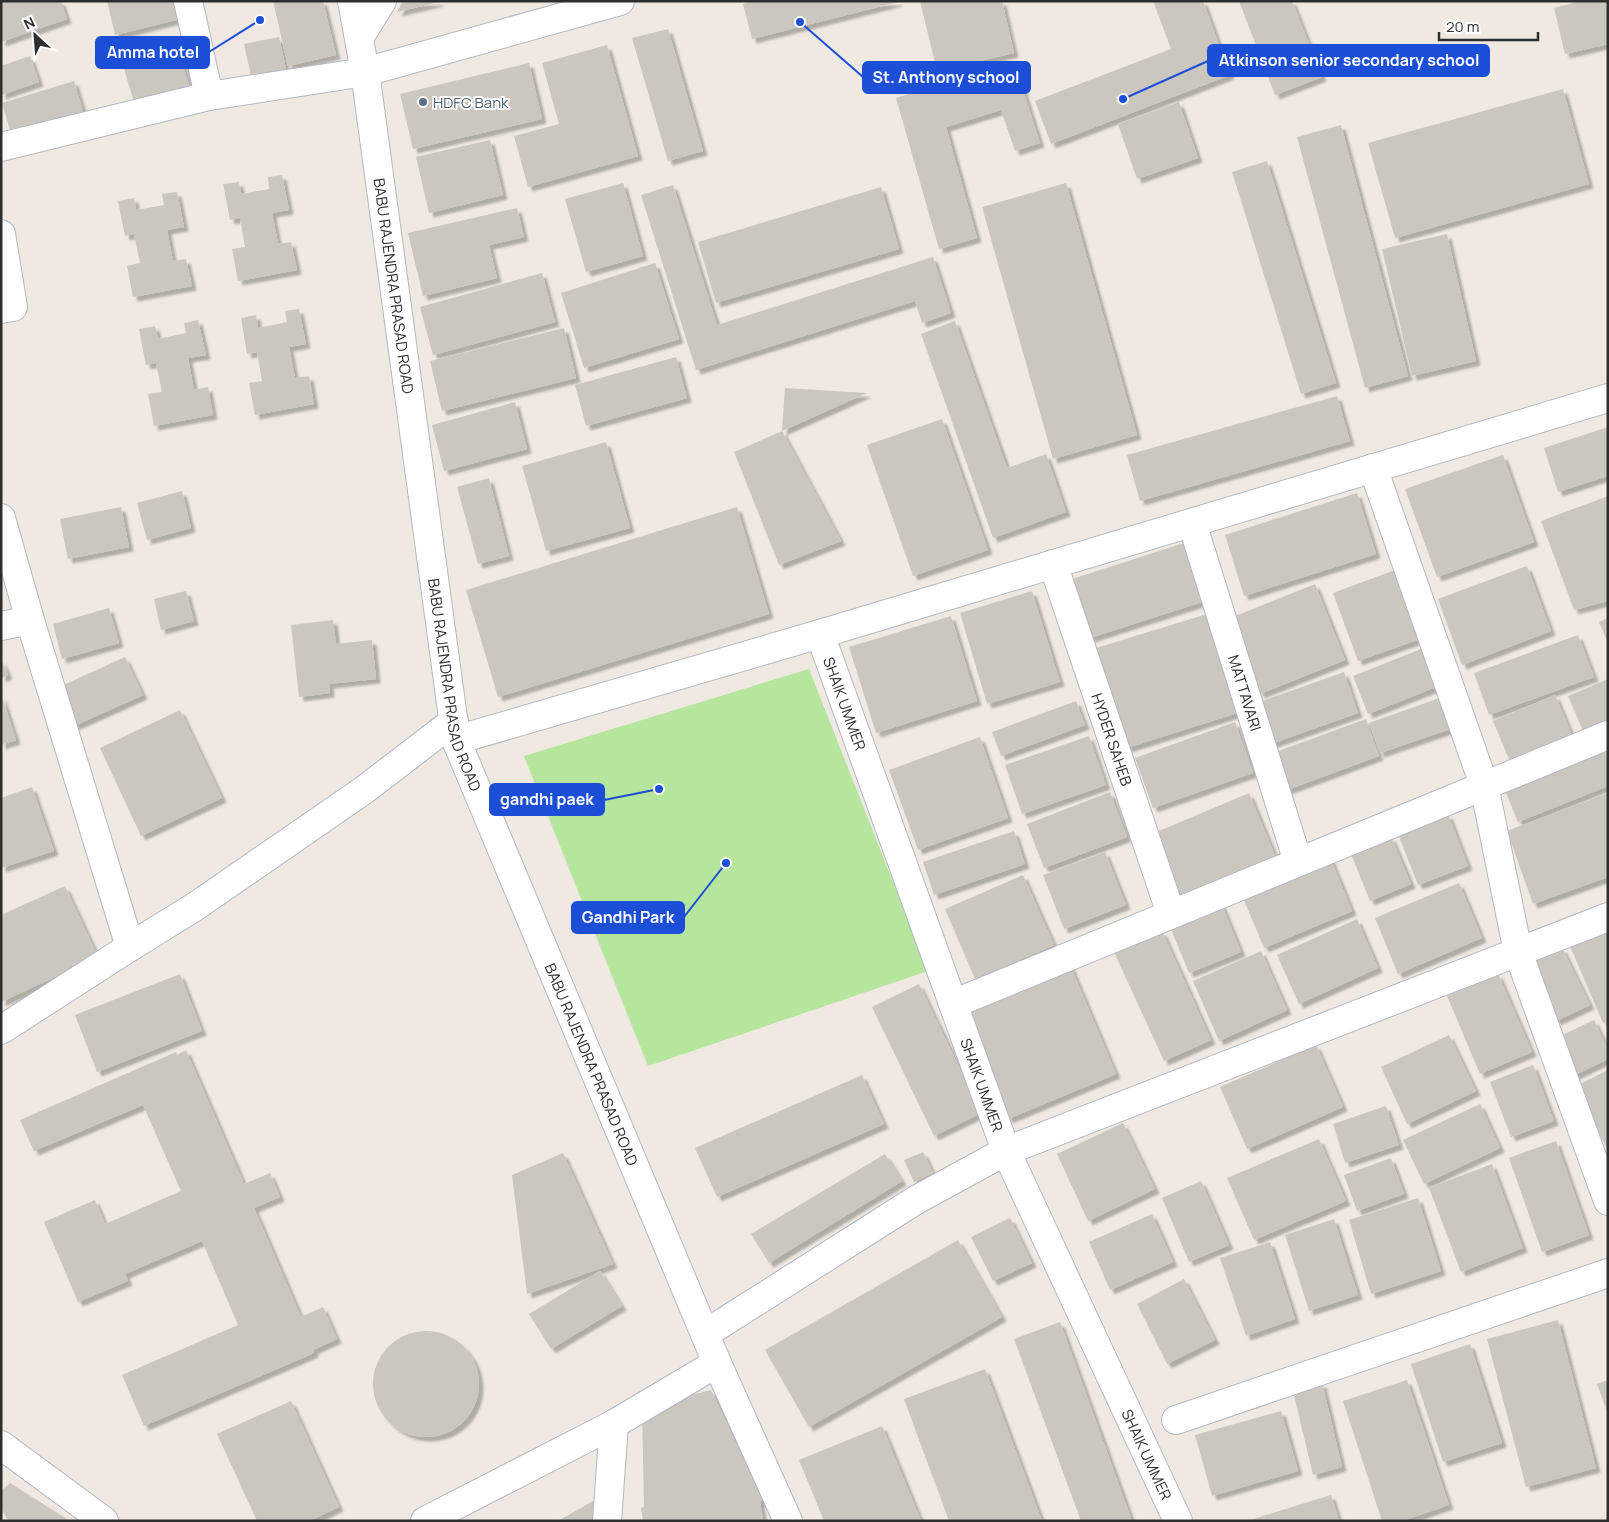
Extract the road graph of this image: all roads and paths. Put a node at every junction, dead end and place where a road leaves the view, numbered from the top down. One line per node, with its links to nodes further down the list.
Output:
1 (188, 1): 7 (street)
2 (352, 1): 5 (street, BABU RAJENDRA PRASAD ROAD)
3 (382, 1): 5 (street)
4 (620, 1): 6 (street)
5 (358, 38): 6 (street, BABU RAJENDRA PRASAD ROAD)
6 (365, 72): 7 (street); 19 (street, BABU RAJENDRA PRASAD ROAD)
7 (209, 96): 8 (street)
8 (1, 147)
9 (1, 234): 10 (street)
10 (1, 309)
11 (1608, 398): 12 (street)
12 (1373, 468): 14 (street); 21 (street)
13 (1, 518): 16 (street)
14 (1192, 523): 15 (street); 22 (street, MATTAVARI)
15 (1053, 564): 18 (street); 23 (street, HYDER SAHEB)
16 (30, 620): 17 (street); 25 (street)
17 (1, 626)
18 (820, 634): 19 (street); 27 (street, SHAIK UMMER)
19 (455, 731): 25 (street); 32 (street, BABU RAJENDRA PRASAD ROAD)
20 (1608, 735): 21 (street)
21 (1484, 785): 22 (street); 26 (street)
22 (1298, 862): 23 (street)
23 (1171, 914): 27 (street)
24 (1608, 918): 26 (street)
25 (130, 947): 28 (street)
26 (1518, 952): 29 (street); 30 (street)
27 (953, 1004): 29 (street, SHAIK UMMER)
28 (1, 1030)
29 (1006, 1151): 32 (street); 41 (street, SHAIK UMMER)
30 (1608, 1200)
31 (1608, 1274): 34 (street)
32 (705, 1334): 33 (street, BABU RAJENDRA PRASAD ROAD)
33 (717, 1363): 35 (street); 40 (street, BABU RAJENDRA PRASAD ROAD)
34 (1176, 1420)
35 (614, 1424): 38 (street); 39 (street)
36 (1, 1445): 37 (street)
37 (104, 1521)
38 (424, 1521)
39 (607, 1521)
40 (788, 1521)
41 (1178, 1521)

